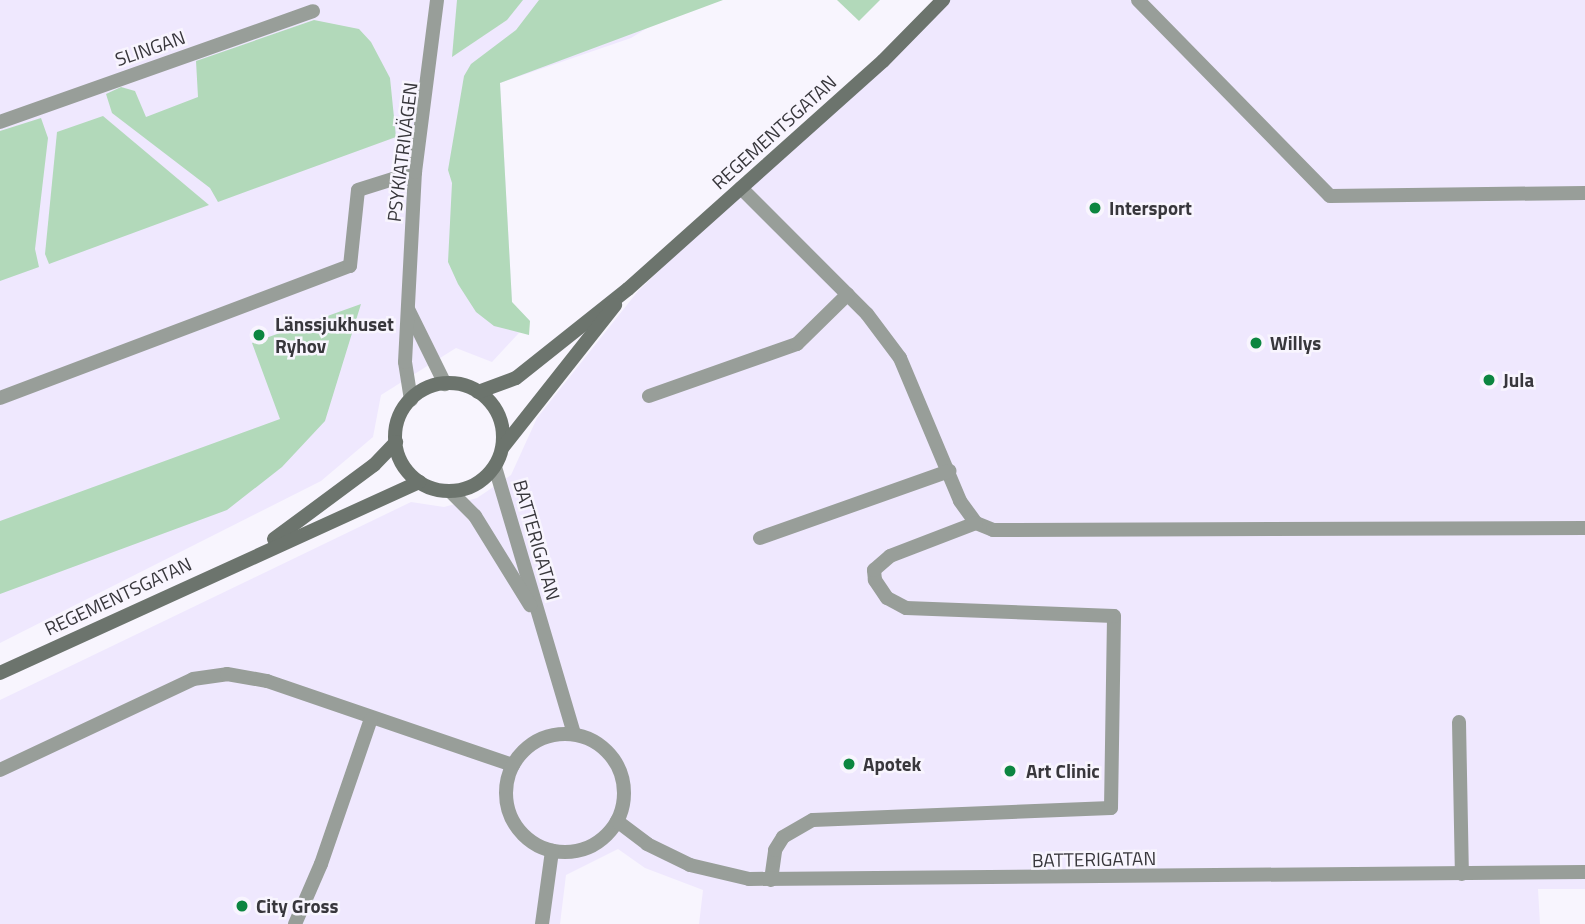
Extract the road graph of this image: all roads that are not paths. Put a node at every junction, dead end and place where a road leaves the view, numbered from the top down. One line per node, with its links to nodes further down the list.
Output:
1 (438, 0): 6 (street, PSYKIATRIVÄGEN)
2 (943, 0): 7 (street, REGEMENTSGATAN)
3 (1138, 0): 8 (street)
4 (313, 11): 5 (street, SLINGAN)
5 (0, 122)
6 (415, 172): 11 (street, PSYKIATRIVÄGEN); 15 (street)
7 (741, 188): 9 (street, REGEMENTSGATAN); 10 (street)
8 (1585, 193)
9 (628, 289): 13 (street, REGEMENTSGATAN); 18 (street, REGEMENTSGATAN)
10 (848, 294): 14 (street); 20 (street)
11 (407, 308): 12 (street, PSYKIATRIVÄGEN); 16 (street, PSYKIATRIVÄGEN)
12 (445, 384): 13 (street); 16 (street)
13 (478, 392): 18 (street)
14 (649, 396)
15 (0, 398)
16 (411, 400): 17 (street)
17 (396, 442): 21 (street); 26 (street, REGEMENTSGATAN)
18 (503, 447): 19 (street)
19 (495, 467): 22 (street); 27 (street, BATTERIGATAN)
20 (949, 471): 23 (street); 25 (street)
21 (420, 482): 22 (street); 26 (street, REGEMENTSGATAN)
22 (450, 491): 27 (street, BATTERIGATAN)
23 (976, 523): 24 (street); 38 (street)
24 (1585, 528)
25 (760, 538)
26 (253, 555): 28 (street, REGEMENTSGATAN)
27 (541, 625): 31 (street, BATTERIGATAN)
28 (0, 673)
29 (371, 719): 32 (street); 33 (street); 39 (street)
30 (1459, 722): 37 (street)
31 (574, 734): 32 (street); 34 (street)
32 (513, 765): 35 (street)
33 (0, 770)
34 (617, 821): 35 (street); 38 (street, BATTERIGATAN)
35 (552, 850): 40 (street)
36 (1585, 872): 37 (street, BATTERIGATAN)
37 (1462, 874): 38 (street, BATTERIGATAN)
38 (771, 880)
39 (295, 924)
40 (542, 924)

